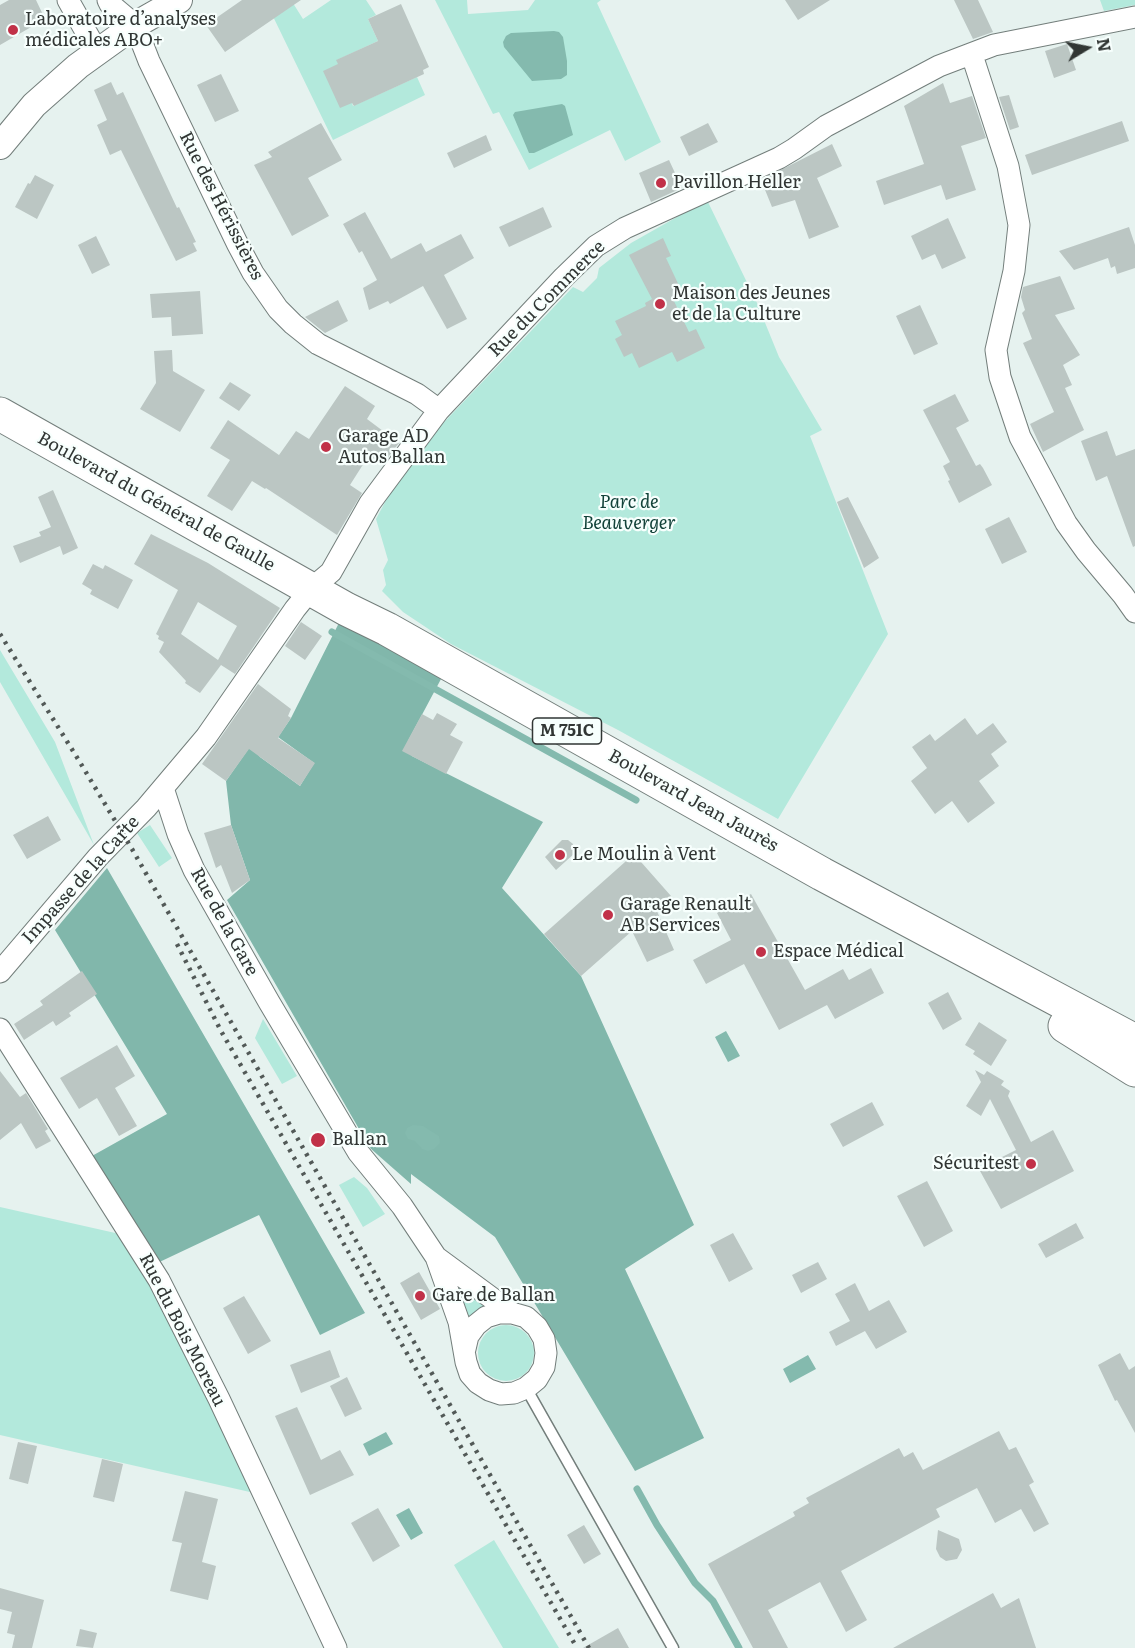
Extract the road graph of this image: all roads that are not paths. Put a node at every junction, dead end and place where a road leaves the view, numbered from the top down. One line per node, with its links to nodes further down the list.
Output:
1 (68, 0): 6 (street)
2 (108, 0): 5 (street)
3 (179, 0): 5 (street)
4 (1135, 17): 7 (street, Rue du Commerce)
5 (135, 25): 6 (street); 9 (street, Rue des Hérissières)
6 (98, 53): 8 (street)
7 (972, 55): 9 (street, Rue du Commerce); 12 (street)
8 (0, 146)
9 (438, 410): 11 (street, Rue du Commerce)
10 (0, 414): 11 (main road, Boulevard du Général de Gaulle / M 751C)
11 (312, 588): 13 (street); 14 (main road, Boulevard Jean Jaurès / M 751C)
12 (1135, 612)
13 (163, 788): 15 (street, Impasse de la Carte); 19 (street, Rue de la Gare)
14 (822, 874): 17 (main road, Boulevard Jean Jaurès / M 751C); 18 (main road, Boulevard Jean Jaurès / M 751C)
15 (0, 972)
16 (0, 1029): 23 (street, Rue du Bois Moreau)
17 (1135, 1041)
18 (1135, 1070)
19 (436, 1257): 20 (street, Rue de la Gare); 21 (street, Rue de la Gare)
20 (512, 1313): 21 (street); 22 (street, Rue de la Gare)
21 (465, 1349): 22 (street, Rue de la Gare)
22 (526, 1388): 24 (lane)
23 (336, 1648)
24 (673, 1648)

